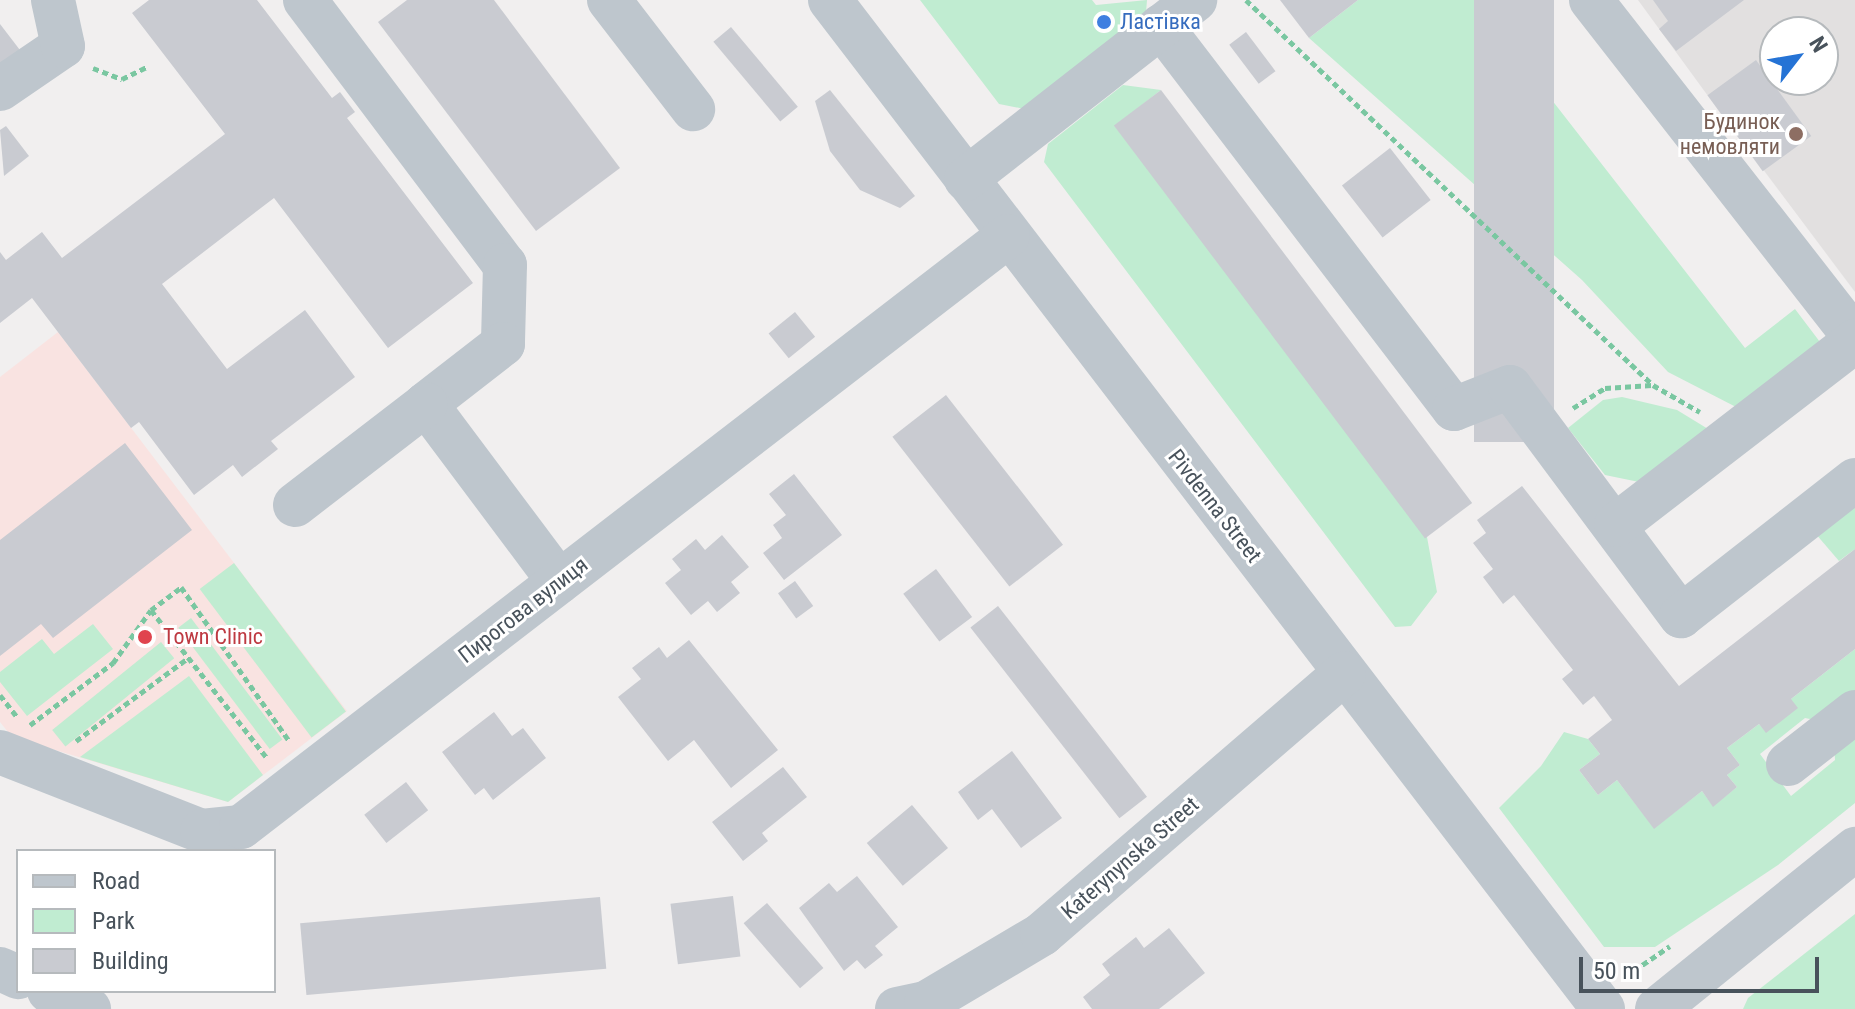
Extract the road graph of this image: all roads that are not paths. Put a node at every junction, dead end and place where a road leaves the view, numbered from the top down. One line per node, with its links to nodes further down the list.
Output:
1 (53, 0): 8 (street)
2 (305, 0): 13 (street)
3 (609, 0): 9 (street)
4 (830, 0): 10 (street, Pivdenna Street)
5 (1195, 0): 7 (street)
6 (1591, 0): 12 (street)
7 (1161, 26): 10 (street); 16 (street)
8 (0, 89)
9 (693, 109)
10 (966, 179): 11 (street, Pivdenna Street)
11 (1008, 236): 17 (street, Пирогова вулиця); 18 (street, Pivdenna Street)
12 (1855, 340): 16 (street)
13 (426, 404): 15 (street); 17 (street)
14 (1855, 480): 16 (street)
15 (295, 505)
16 (1616, 525)
17 (559, 582): 20 (street, Пирогова вулиця)
18 (1344, 673): 25 (street, Katerynynska Street); 26 (street, Pivdenna Street)
19 (1855, 712): 21 (street)
20 (0, 752)
21 (1788, 764)
22 (1855, 849): 27 (street)
23 (53, 993): 24 (street)
24 (89, 1009)
25 (897, 1009)
26 (1603, 1009)
27 (1657, 1009)

